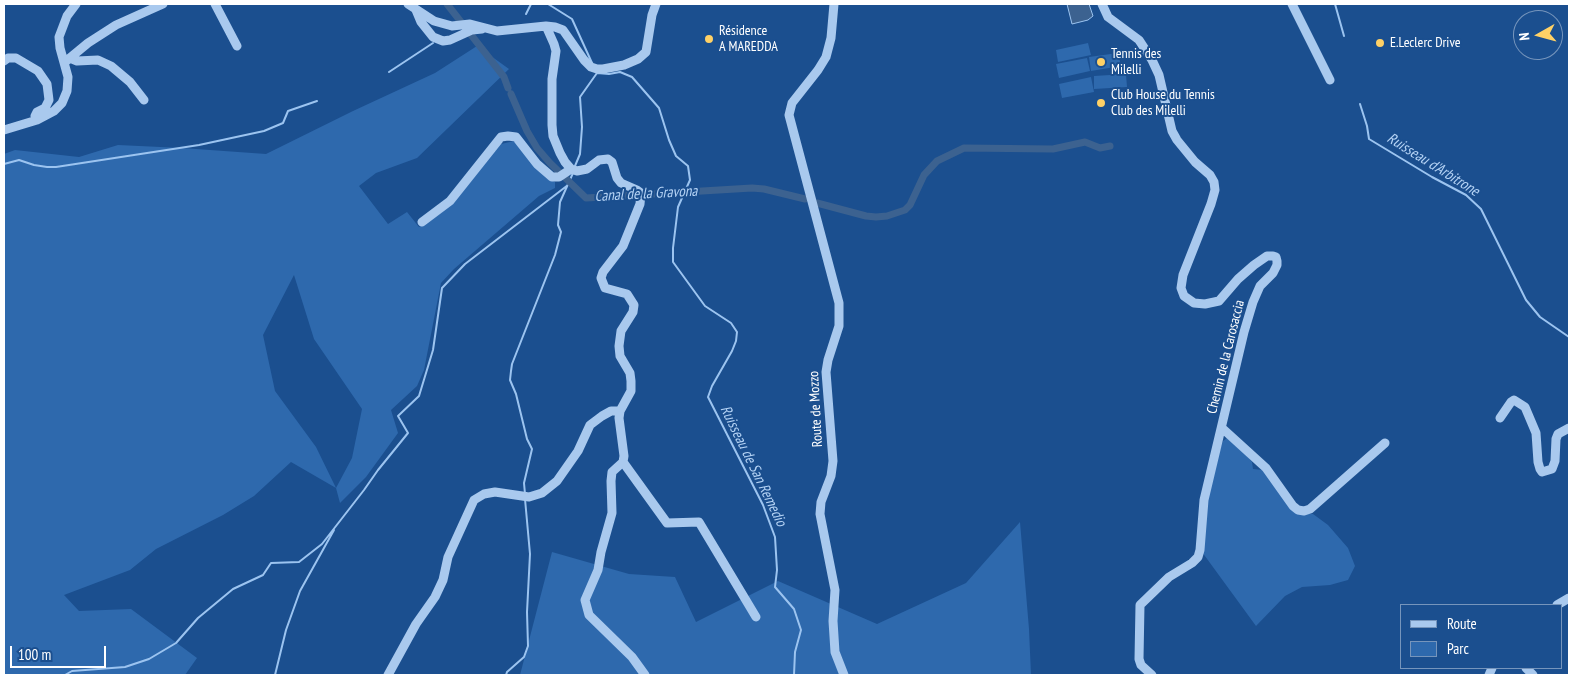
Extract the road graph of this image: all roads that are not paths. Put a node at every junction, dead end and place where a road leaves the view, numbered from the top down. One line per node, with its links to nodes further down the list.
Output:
1 (76, 4): 14 (street)
2 (163, 4): 14 (street)
3 (215, 4): 13 (street)
4 (656, 4): 10 (street)
5 (834, 4): 31 (street, Route de Mozzo)
6 (1102, 4): 24 (street, Chemin de la Carosaccia)
7 (1292, 4): 16 (street)
8 (412, 7): 9 (street); 12 (street)
9 (452, 26): 11 (street); 12 (street)
10 (546, 26): 11 (street); 20 (street)
11 (487, 28): 12 (street)
12 (450, 40)
13 (237, 46)
14 (68, 60): 17 (street); 18 (street)
15 (4, 61): 18 (street)
16 (1330, 80)
17 (144, 100)
18 (36, 120): 19 (street)
19 (4, 130)
20 (574, 170): 21 (street); 22 (street)
21 (422, 222)
22 (620, 411): 27 (street); 29 (street)
23 (1500, 418): 25 (street)
24 (1222, 428): 26 (street); 32 (street, Chemin de la Carosaccia)
25 (1569, 428)
26 (1385, 443)
27 (623, 462): 28 (street); 30 (street)
28 (756, 617)
29 (388, 675)
30 (645, 675)
31 (844, 675)
32 (1152, 675)

